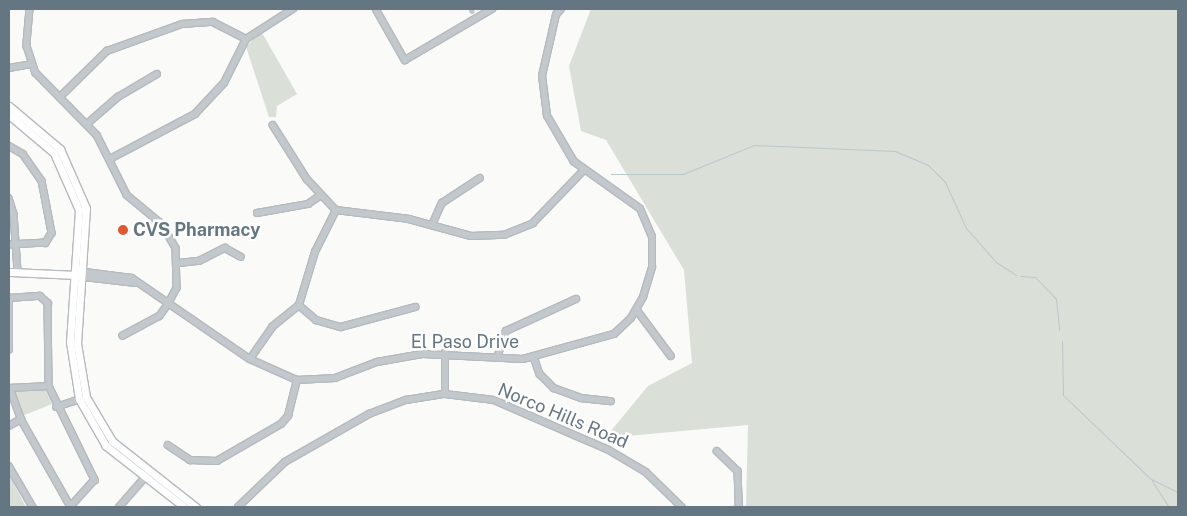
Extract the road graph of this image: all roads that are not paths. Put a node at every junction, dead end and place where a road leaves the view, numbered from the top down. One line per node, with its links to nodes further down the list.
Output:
1 (30, 9): 7 (street)
2 (293, 9): 6 (street)
3 (376, 9): 4 (street)
4 (492, 9)
5 (562, 9): 17 (street, El Paso Drive)
6 (246, 39): 10 (street); 16 (street)
7 (31, 64): 8 (street); 10 (street)
8 (9, 68)
9 (157, 74): 13 (street)
10 (60, 97): 13 (street)
11 (9, 106): 30 (main road)
12 (9, 115): 30 (main road)
13 (88, 124): 16 (street)
14 (274, 125): 19 (street)
15 (9, 146): 25 (street)
16 (112, 158): 27 (street)
17 (584, 170): 23 (street); 36 (street, El Paso Drive)
18 (480, 178): 23 (street)
19 (320, 196): 21 (street); 22 (street)
20 (9, 198): 25 (street)
21 (336, 210): 23 (street); 34 (street)
22 (257, 213)
23 (432, 225)
24 (9, 245): 25 (street)
25 (17, 245): 28 (street)
26 (241, 257): 27 (street)
27 (179, 263): 33 (street)
28 (18, 271): 29 (main road); 30 (main road)
29 (9, 272)
30 (82, 274): 33 (street, El Paso Drive); 48 (main road)
31 (9, 298): 38 (street); 45 (street)
32 (576, 299): 42 (street)
33 (168, 305): 37 (street); 43 (street, El Paso Drive)
34 (298, 306): 35 (street); 43 (street)
35 (415, 307)
36 (637, 310): 40 (street, El Paso Drive); 41 (street)
37 (123, 336)
38 (9, 350)
39 (445, 353): 42 (street, El Paso Drive); 44 (street, El Paso Drive); 47 (street)
40 (534, 356): 42 (street, El Paso Drive); 49 (street)
41 (671, 356)
42 (497, 358)
43 (250, 360): 44 (street, El Paso Drive)
44 (297, 380): 53 (street)
45 (49, 386): 46 (street); 50 (street)
46 (9, 388): 51 (street)
47 (445, 394): 63 (street, Norco Hills Road); 64 (street, Norco Hills Road)
48 (83, 398): 50 (street); 56 (main road); 57 (main road)
49 (611, 400)
50 (56, 407): 59 (street)
51 (21, 419): 52 (street); 59 (street)
52 (9, 426)
53 (168, 445)
54 (717, 451): 65 (street)
55 (9, 466): 58 (street)
56 (148, 473): 57 (street); 62 (main road)
57 (144, 480): 60 (street); 61 (main road)
58 (33, 507)
59 (71, 507)
60 (119, 507)
61 (184, 507)
62 (196, 507)
63 (238, 507)
64 (682, 507)
65 (739, 507)

